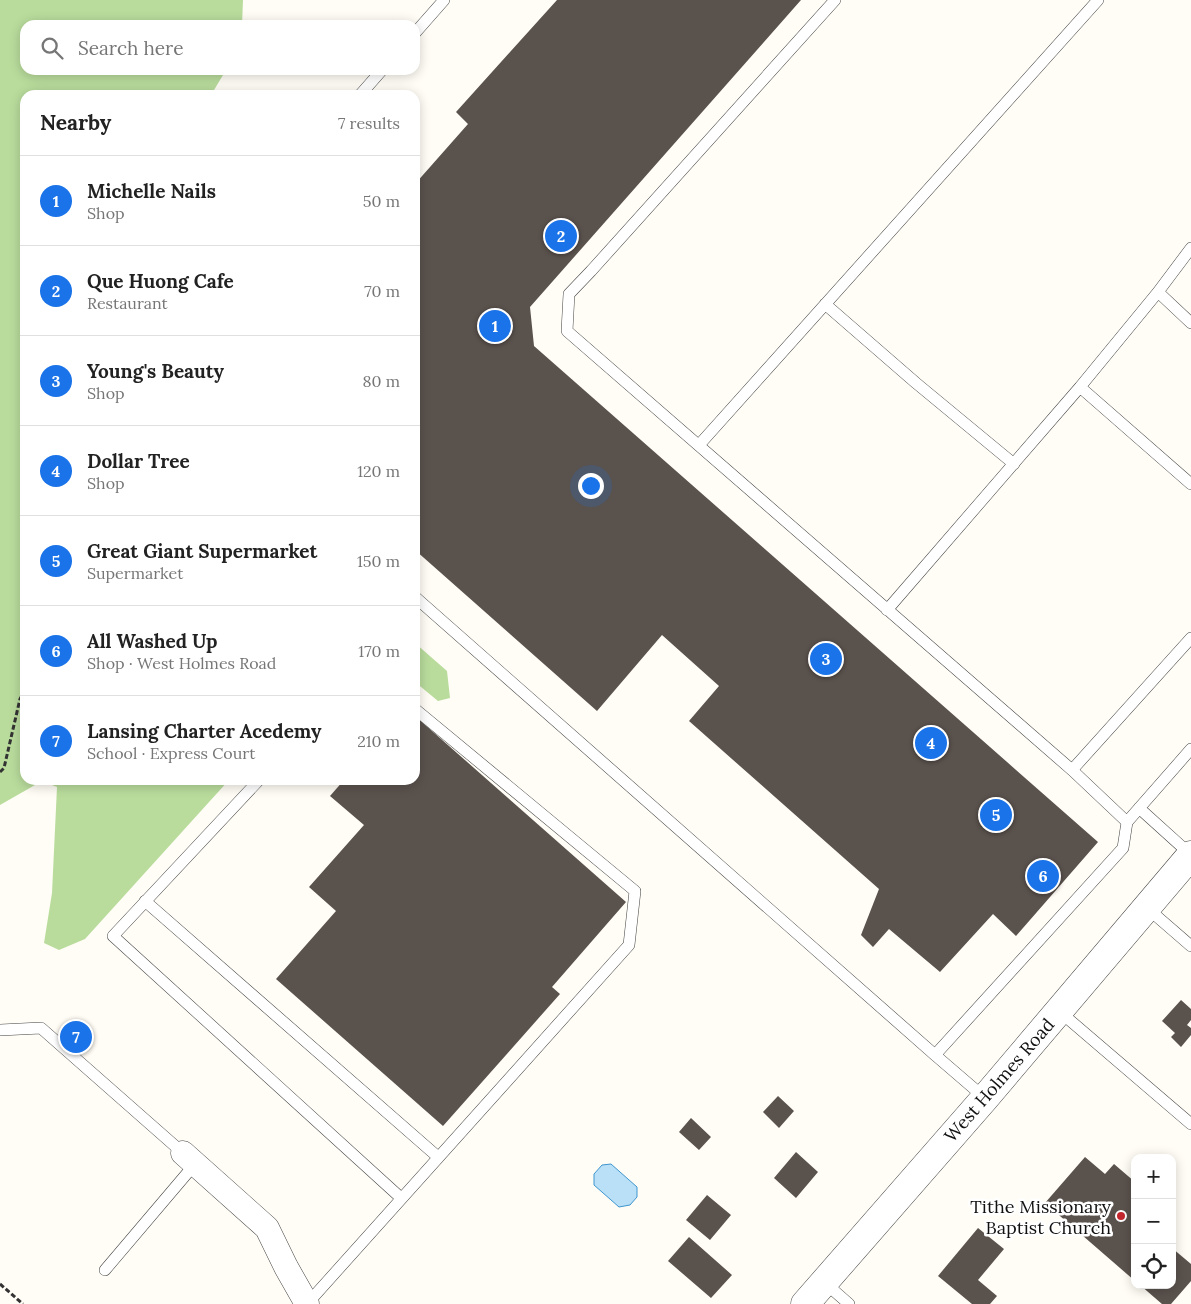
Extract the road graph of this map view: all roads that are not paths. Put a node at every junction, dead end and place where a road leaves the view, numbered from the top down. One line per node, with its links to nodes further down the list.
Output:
1 (444, 0): 4 (lane)
2 (835, 0): 12 (lane)
3 (1098, 0): 9 (lane)
4 (420, 26)
5 (378, 75): 6 (lane)
6 (364, 90)
7 (1191, 248): 8 (lane)
8 (1158, 292): 10 (lane); 11 (lane)
9 (825, 304): 12 (lane); 13 (lane)
10 (1191, 323)
11 (1080, 387): 13 (lane); 14 (lane)
12 (699, 446): 16 (lane)
13 (1014, 464): 16 (lane)
14 (1191, 484)
15 (420, 601): 30 (lane)
16 (888, 610): 20 (lane)
17 (1191, 638): 20 (lane)
18 (420, 713): 34 (lane)
19 (1191, 750): 22 (lane)
20 (1072, 770): 23 (lane)
21 (254, 785): 25 (lane)
22 (1140, 808): 23 (lane); 24 (lane)
23 (1127, 822): 30 (lane)
24 (1191, 855): 26 (street, West Holmes Road)
25 (145, 901): 34 (lane); 35 (lane)
26 (1146, 907): 27 (lane); 28 (street, West Holmes Road)
27 (1191, 946)
28 (1059, 1011): 31 (street, West Holmes Road); 32 (lane)
29 (0, 1030): 33 (lane)
30 (935, 1056): 31 (lane)
31 (985, 1098): 37 (street, West Holmes Road)
32 (1191, 1124)
33 (189, 1158): 36 (lane); 38 (street)
34 (438, 1158): 35 (lane)
35 (401, 1198): 38 (lane)
36 (106, 1270)
37 (824, 1282): 39 (street, West Holmes Road); 40 (lane)
38 (307, 1304)
39 (804, 1304)
40 (850, 1304)

